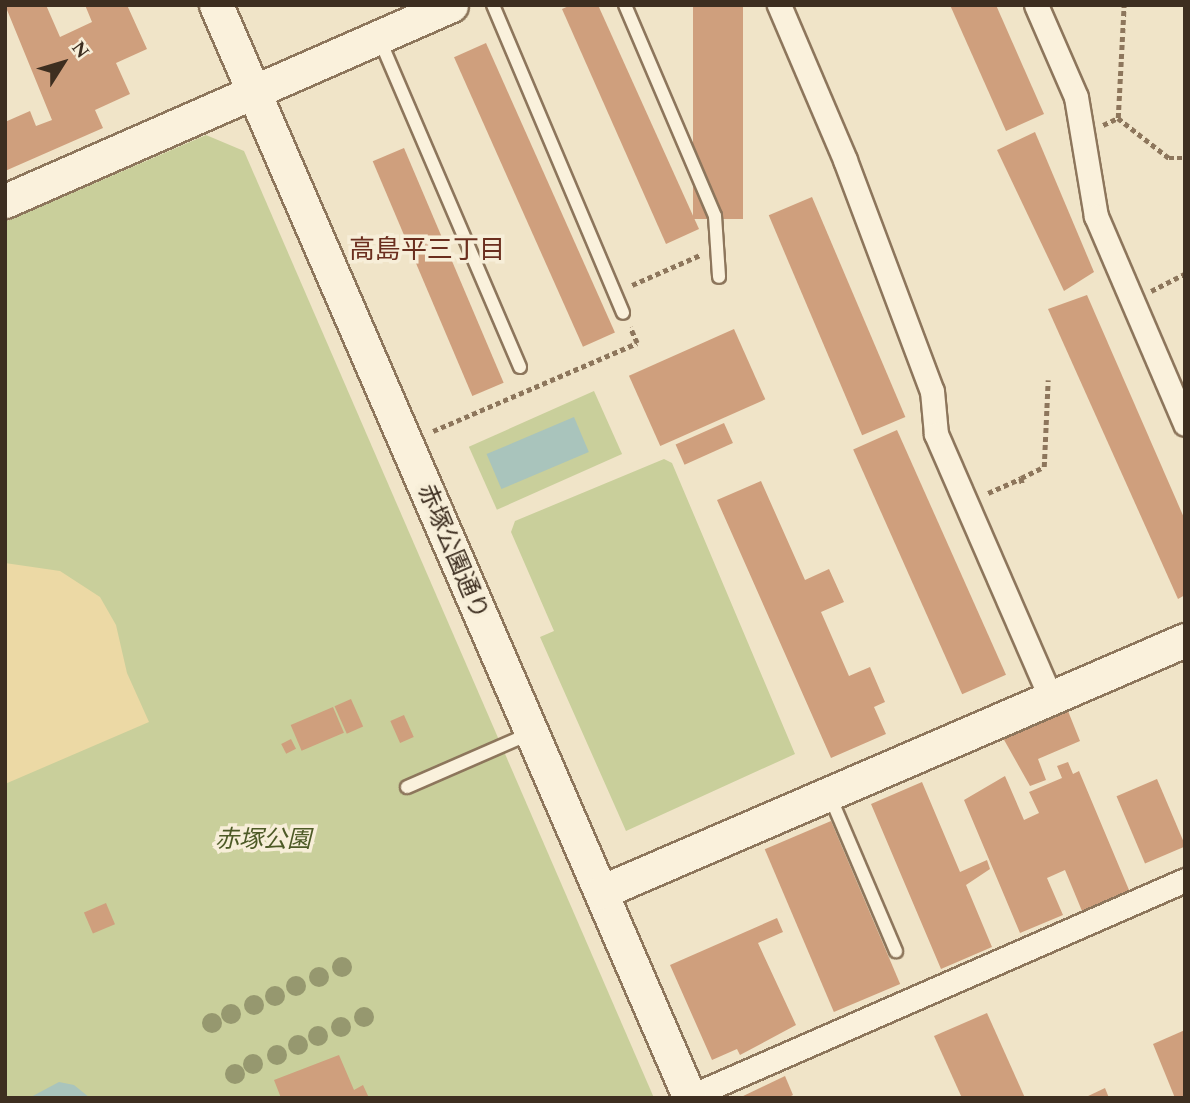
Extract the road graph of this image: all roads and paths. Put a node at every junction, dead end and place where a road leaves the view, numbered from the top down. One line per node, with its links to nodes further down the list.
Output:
1 (216, 5): 10 (street, 赤塚公園通り)
2 (451, 5): 8 (street)
3 (493, 5): 18 (lane)
4 (625, 5): 15 (lane)
5 (779, 5): 27 (street)
6 (1036, 5): 12 (street)
7 (1124, 5): 11 (path)
8 (413, 13): 9 (street)
9 (379, 37): 10 (street); 21 (lane)
10 (254, 91): 14 (street); 28 (street, 赤塚公園通り)
11 (1118, 118): 12 (path); 13 (path)
12 (1082, 135): 19 (street)
13 (1185, 158)
14 (5, 201)
15 (717, 247): 17 (lane); 18 (path)
16 (1185, 274): 19 (path)
17 (719, 277)
18 (615, 293): 20 (lane)
19 (1131, 300): 23 (street)
20 (623, 313): 24 (path)
21 (520, 367)
22 (1048, 380): 25 (path)
23 (1185, 424)
24 (429, 432)
25 (1021, 478)
26 (1184, 644): 27 (street)
27 (1051, 698): 30 (street)
28 (531, 733): 29 (lane); 32 (street, 赤塚公園通り)
29 (407, 787)
30 (829, 793): 32 (street); 33 (lane)
31 (1185, 880): 34 (street)
32 (601, 892): 34 (street, 赤塚公園通り)
33 (896, 951)
34 (689, 1097)

